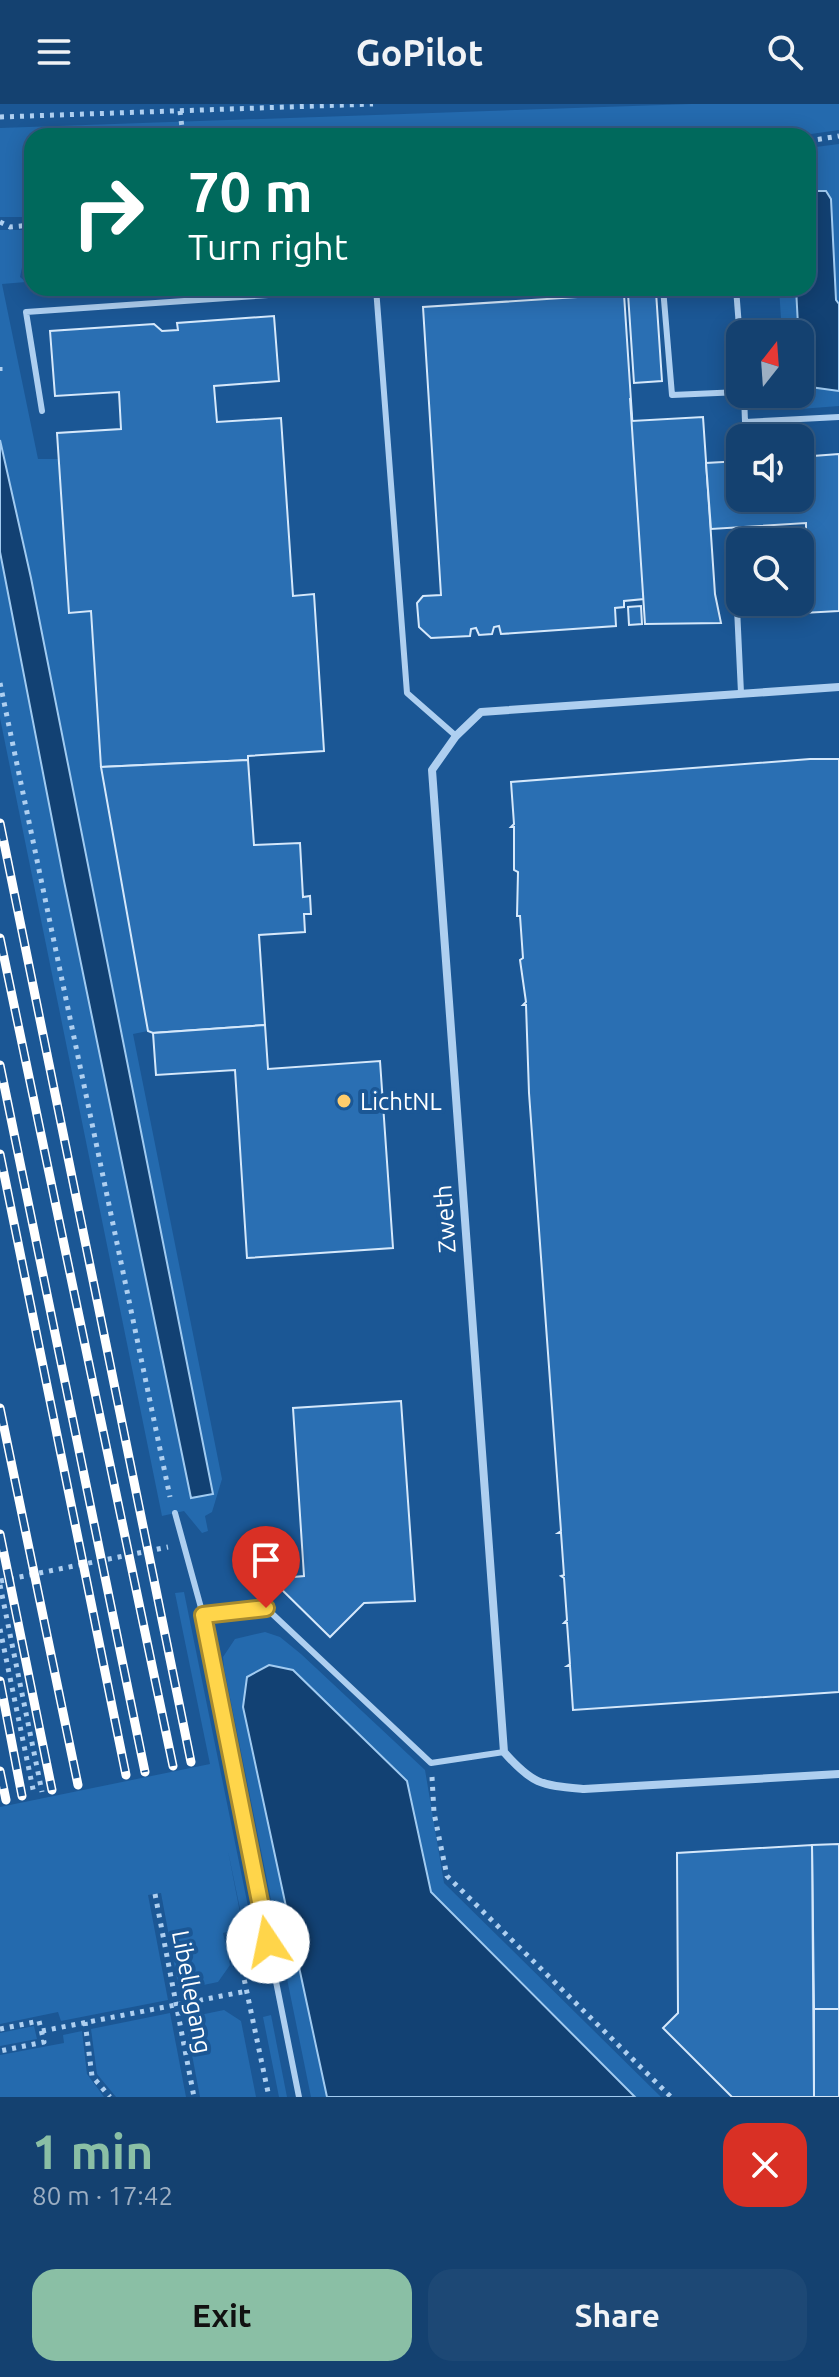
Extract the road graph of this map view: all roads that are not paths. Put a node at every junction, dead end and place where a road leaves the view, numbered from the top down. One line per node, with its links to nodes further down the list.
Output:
1 (255, 296): 8 (lane)
2 (377, 296): 13 (lane)
3 (664, 296): 6 (lane)
4 (737, 296): 5 (lane)
5 (738, 320)
6 (726, 393)
7 (744, 408): 9 (lane)
8 (42, 411)
9 (839, 417)
10 (737, 616): 12 (lane)
11 (839, 687): 12 (street, Zweth)
12 (741, 693): 13 (street, Zweth)
13 (456, 736): 16 (street, Zweth)
14 (175, 1513): 15 (lane)
15 (203, 1615): 16 (lane); 18 (lane)
16 (504, 1752): 17 (street)
17 (839, 1774)
18 (299, 2097)

